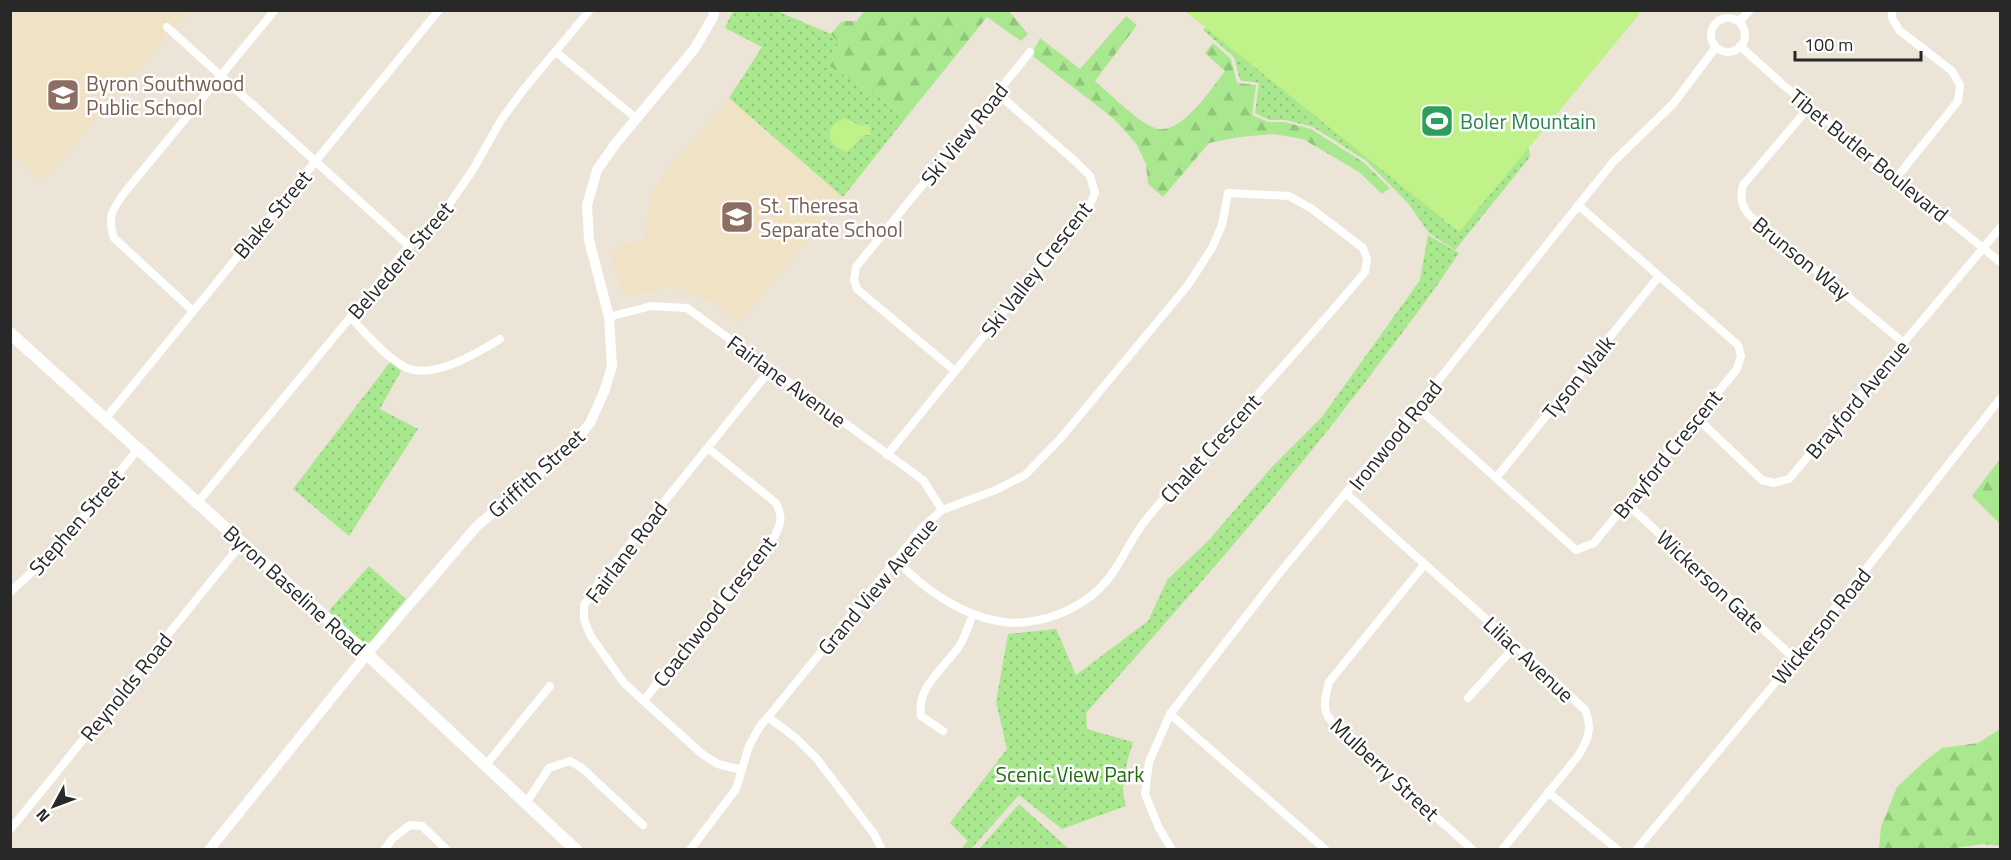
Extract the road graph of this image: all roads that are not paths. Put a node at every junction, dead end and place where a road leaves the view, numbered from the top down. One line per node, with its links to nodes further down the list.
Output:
1 (275, 10): 13 (street)
2 (439, 10): 17 (street, Blake Street)
3 (590, 10): 11 (street, Belvedere Street)
4 (715, 10): 16 (street, Griffith Street)
5 (1749, 10): 7 (street)
6 (1892, 10): 18 (street)
7 (1739, 22): 9 (street); 10 (street)
8 (167, 27): 13 (street)
9 (1740, 46): 10 (street); 15 (street, Tibet Butler Boulevard)
10 (1716, 47): 20 (street, Ironwood Road)
11 (556, 52): 16 (street); 22 (street, Belvedere Street)
12 (1030, 52): 14 (street, Ski View Road)
13 (221, 75): 17 (street); 26 (street)
14 (997, 93): 33 (street, Ski Valley Crescent); 33 (street, Ski View Road)
15 (1810, 106): 18 (street, Tibet Butler Boulevard); 31 (street, Brunson Way)
16 (636, 119): 28 (street, Griffith Street)
17 (316, 162): 22 (street); 26 (street, Blake Street)
18 (1897, 177): 23 (street, Tibet Butler Boulevard)
19 (1228, 193): 45 (street, Grand View Avenue); 50 (street, Chalet Crescent)
20 (1578, 205): 25 (street, Brayford Crescent); 35 (street, Ironwood Road)
21 (2001, 228): 23 (street, Brayford Avenue)
22 (409, 246): 27 (street, Belvedere Street)
23 (1983, 248): 24 (street, Tibet Butler Boulevard); 31 (street, Brayford Avenue)
24 (2001, 262)
25 (1659, 276): 37 (street, Brayford Crescent); 41 (street, Tyson Walk)
26 (192, 310): 36 (street, Blake Street)
27 (350, 317): 30 (street); 43 (street, Belvedere Street)
28 (609, 317): 32 (street, Fairlane Avenue); 52 (street, Griffith Street)
29 (10, 333): 36 (main road, Byron Baseline Road)
30 (500, 339)
31 (1904, 343): 37 (street, Brayford Avenue)
32 (771, 369): 38 (street, Fairlane Road); 40 (street, Fairlane Avenue)
33 (955, 371): 40 (street, Ski Valley Crescent)
34 (2001, 399): 53 (street, Wickerson Road)
35 (1417, 407): 41 (street, Brayford Crescent); 42 (street, Ironwood Road)
36 (106, 418): 39 (main road, Byron Baseline Road)
37 (1697, 418): 44 (street, Brayford Crescent)
38 (708, 448): 56 (street, Fairlane Road); 56 (street, Coachwood Crescent)
39 (138, 449): 43 (main road, Byron Baseline Road); 49 (street, Stephen Street)
40 (887, 455): 45 (street, Fairlane Avenue)
41 (1496, 478): 44 (street, Brayford Crescent)
42 (1347, 494): 48 (street, Liliac Avenue); 57 (street, Ironwood Road)
43 (198, 502): 46 (main road, Byron Baseline Road)
44 (1626, 503): 53 (street, Wickerson Gate)
45 (942, 510): 47 (street, Grand View Avenue)
46 (242, 543): 52 (main road, Byron Baseline Road); 65 (street, Reynolds Road)
47 (896, 559): 50 (street, Chalet Crescent); 58 (street, Grand View Avenue)
48 (1424, 565): 51 (street, Liliac Avenue); 74 (street, Mulberry Street)
49 (10, 592)
50 (973, 614): 59 (street)
51 (1516, 645): 55 (street); 62 (street, Liliac Avenue)
52 (367, 654): 60 (main road, Byron Baseline Road); 67 (street, Griffith Street)
53 (1795, 659): 77 (street, Wickerson Road)
54 (550, 686): 60 (street)
55 (1468, 698)
56 (644, 700): 61 (street, Fairlane Road)
57 (1170, 714): 72 (street, Ironwood Road); 73 (street)
58 (768, 717): 61 (street, Grand View Avenue); 71 (street)
59 (943, 731)
60 (485, 765): 63 (main road, Byron Baseline Road)
61 (741, 770): 66 (street, Grand View Avenue)
62 (1548, 792): 75 (street, Liliac Avenue); 76 (street)
63 (526, 803): 64 (street); 70 (main road, Byron Baseline Road)
64 (644, 825)
65 (10, 830)
66 (695, 848)
67 (209, 849)
68 (384, 849): 69 (street)
69 (447, 849)
70 (576, 849)
71 (882, 849)
72 (1172, 849)
73 (1326, 849)
74 (1473, 849)
75 (1502, 849)
76 (1618, 849)
77 (1636, 849)

